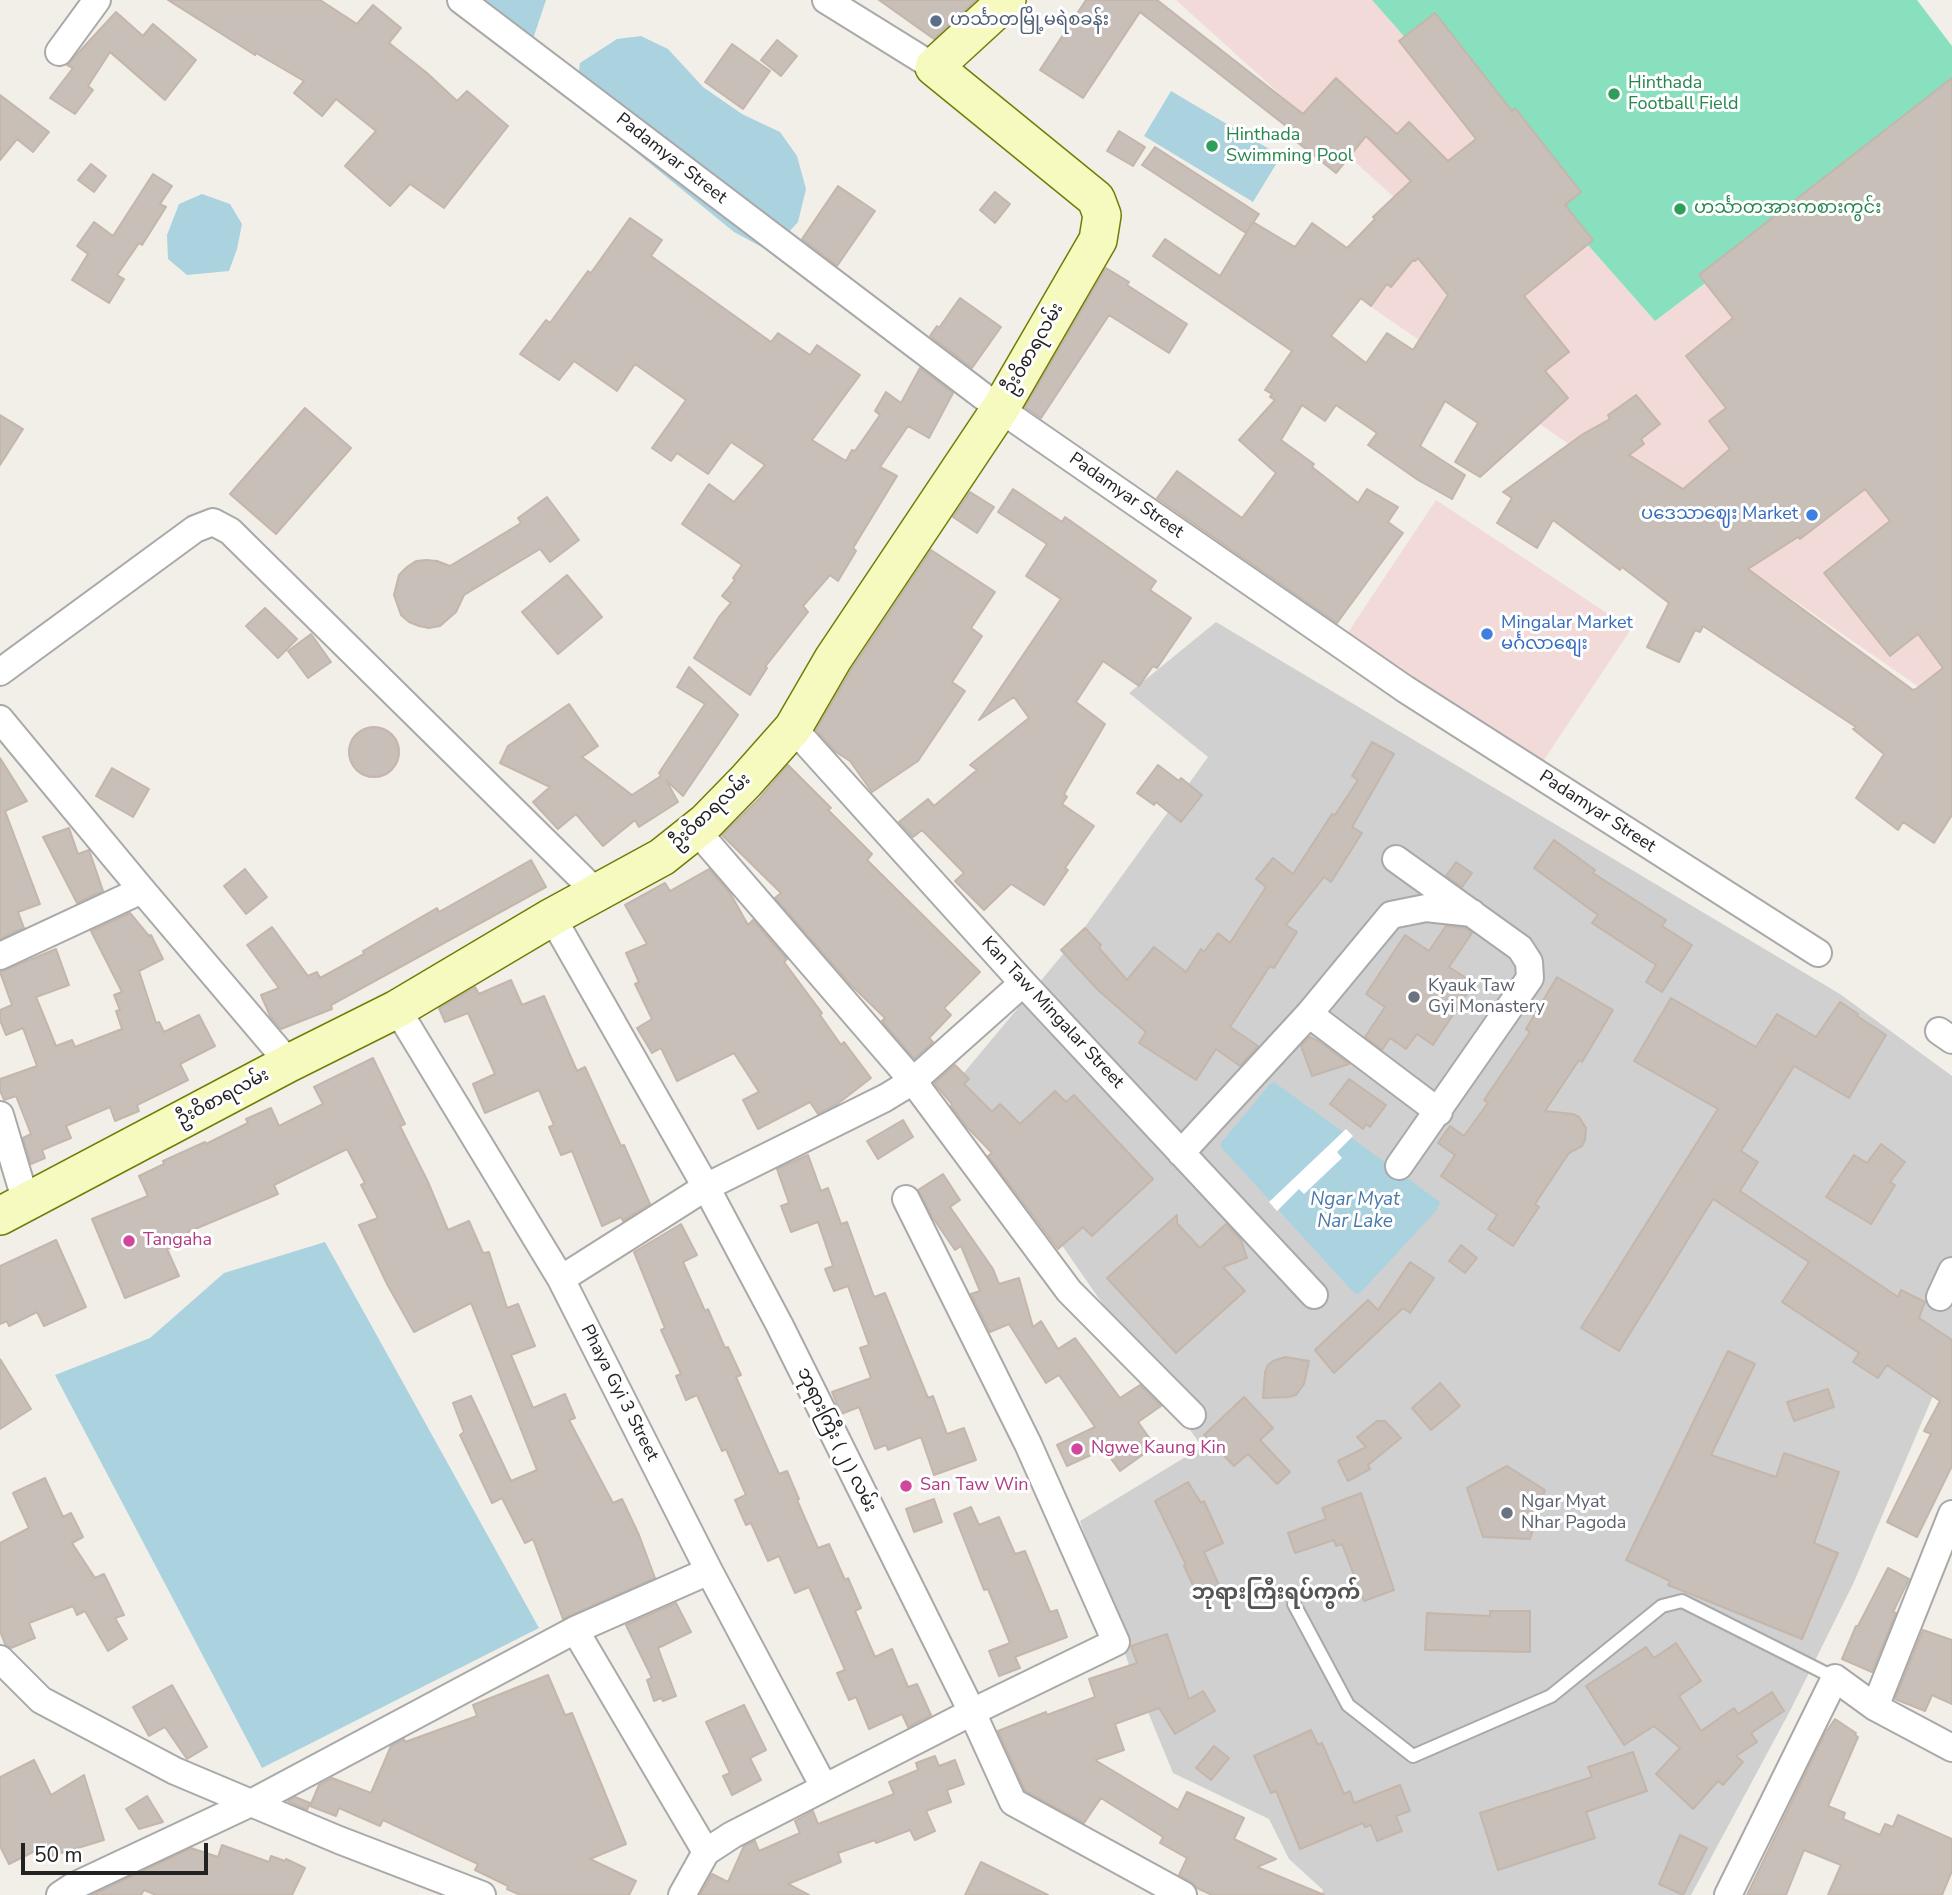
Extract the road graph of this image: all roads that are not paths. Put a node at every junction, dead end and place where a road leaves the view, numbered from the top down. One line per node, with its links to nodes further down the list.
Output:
1 (97, 0): 5 (street)
2 (461, 0): 7 (street, Padamyar Street)
3 (826, 0): 6 (street)
4 (1007, 0): 6 (street)
5 (59, 52)
6 (934, 67): 7 (street, ဦးဝိစာရလမ်း)
7 (1000, 409): 10 (street, ဦးဝိစာရလမ်း); 17 (street, Padamyar Street)
8 (0, 673): 14 (street)
9 (0, 719): 13 (street)
10 (793, 728): 11 (street, ဦးဝိစာရလမ်း); 19 (street, Kan Taw Mingalar Street)
11 (696, 830): 14 (street, ဦးဝိစာရလမ်း); 23 (street)
12 (1396, 859): 15 (street)
13 (142, 890): 18 (street); 22 (street)
14 (597, 893): 16 (street, ဦးဝိစာရလမ်း)
15 (1474, 913): 21 (street); 24 (street)
16 (552, 916): 20 (street, ဦးဝိစာရလမ်း); 28 (street, ဘုရားကြီး ( ၂ ) လမ်း)
17 (1818, 953)
18 (0, 956)
19 (1023, 983): 23 (street); 26 (street, Kan Taw Mingalar Street)
20 (397, 1009): 22 (street, ဦးဝိစာရလမ်း); 32 (street, Phaya Gyi 3 Street)
21 (1309, 1014): 24 (street); 26 (street)
22 (289, 1063): 30 (street, ဦးဝိစာရလမ်း)
23 (913, 1081): 28 (street); 35 (street)
24 (1439, 1112): 27 (street)
25 (0, 1115): 30 (street)
26 (1181, 1153): 33 (street, Kan Taw Mingalar Street)
27 (1399, 1166)
28 (706, 1187): 32 (street); 43 (street, ဘုရားကြီး ( ၂ ) လမ်း)
29 (906, 1199): 43 (street)
30 (13, 1209)
31 (1952, 1271): 34 (street)
32 (561, 1279): 37 (street, Phaya Gyi 3 Street)
33 (1314, 1295)
34 (1940, 1297)
35 (1192, 1415)
36 (1952, 1514): 42 (street)
37 (709, 1571): 39 (street); 45 (street, Phaya Gyi 3 Street)
38 (1294, 1604): 41 (lane)
39 (575, 1630): 46 (street); 47 (street)
40 (0, 1659): 46 (street)
41 (1835, 1678): 42 (street); 52 (street)
42 (1875, 1707): 44 (street)
43 (972, 1712): 45 (street); 51 (street, ဘုရားကြီး ( ၂ ) လမ်း)
44 (1952, 1748)
45 (824, 1787): 47 (street)
46 (253, 1802): 48 (street); 49 (street)
47 (706, 1852): 50 (street)
48 (60, 1895)
49 (482, 1895)
50 (682, 1895)
51 (1183, 1895)
52 (1728, 1895)

